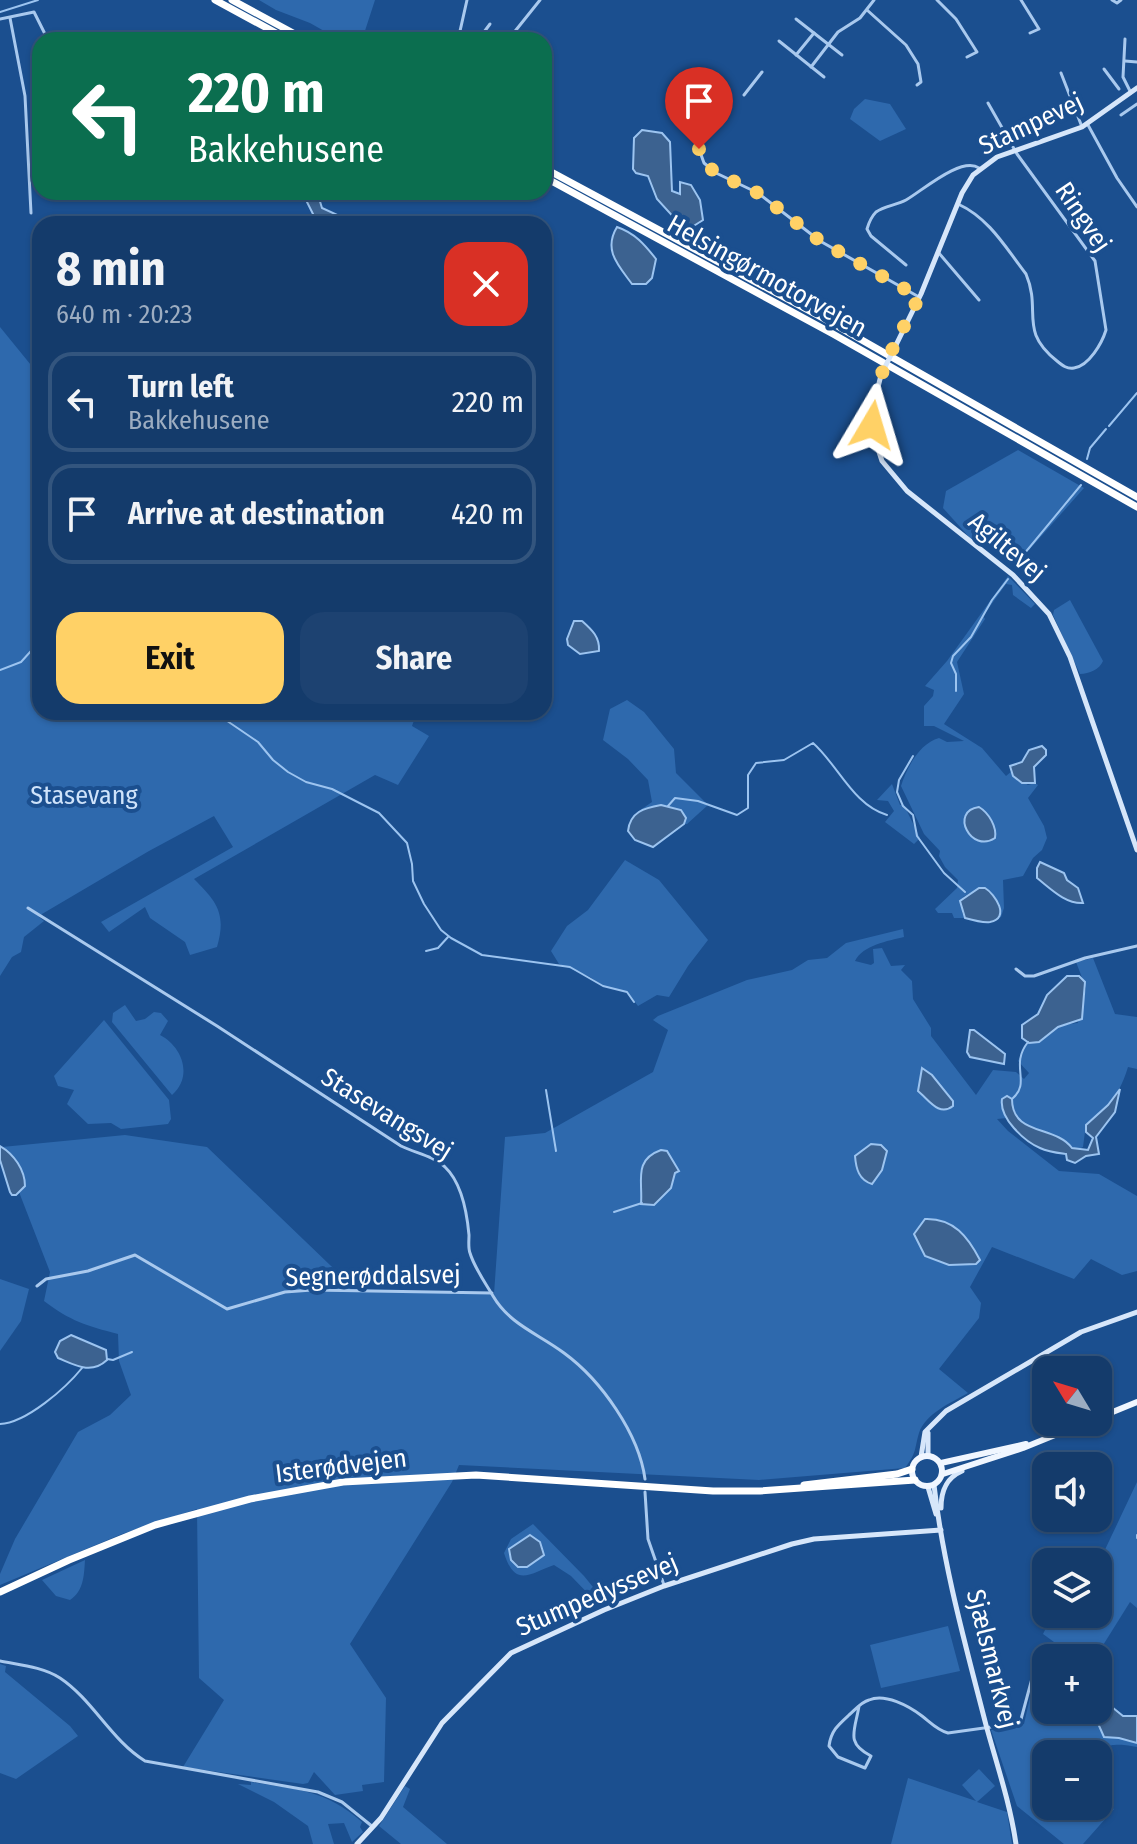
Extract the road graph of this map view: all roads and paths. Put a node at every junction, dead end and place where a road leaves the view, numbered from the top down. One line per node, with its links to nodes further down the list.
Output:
1 (213, 0): 9 (highway)
2 (467, 0): 18 (street)
3 (540, 0): 20 (street)
4 (874, 0): 10 (street)
5 (937, 0): 28 (street)
6 (1021, 0): 22 (street)
7 (1112, 0): 8 (street)
8 (1121, 0)
9 (228, 2): 16 (highway); 17 (highway)
10 (867, 10): 25 (street); 40 (street)
11 (10, 18): 12 (street); 15 (street); 55 (street)
12 (0, 19)
13 (796, 19): 21 (street)
14 (490, 24): 19 (street)
15 (44, 32)
16 (276, 32)
17 (290, 32)
18 (460, 32)
19 (484, 32)
20 (514, 32)
21 (814, 33): 25 (street); 26 (street)
22 (1030, 33)
23 (1125, 39): 29 (street)
24 (779, 41): 26 (street)
25 (828, 45): 27 (street); 31 (street)
26 (796, 55): 31 (street)
27 (842, 55)
28 (967, 57)
29 (1125, 61): 30 (street); 37 (street)
30 (1137, 62)
31 (811, 67): 36 (street)
32 (1104, 69): 38 (street)
33 (762, 72): 39 (street)
34 (1061, 73): 47 (street)
35 (746, 77): 39 (street)
36 (824, 77)
37 (1123, 77): 38 (street); 42 (street)
38 (1112, 80): 41 (street)
39 (754, 83): 43 (street)
40 (917, 85)
41 (1119, 89)
42 (1134, 90): 47 (street, Stampevej)
43 (744, 95)
44 (988, 103): 49 (street)
45 (1137, 104): 46 (street)
46 (1121, 115)
47 (1085, 125): 49 (street, Stampevej); 54 (street)
48 (699, 149): 58 (street)
49 (1015, 151): 50 (street, Stampevej); 53 (street, Ringvej)
50 (979, 168): 53 (street, Stampevej); 57 (street)
51 (552, 172): 60 (highway, Helsingørmotorvejen)
52 (552, 181): 61 (highway, Helsingørmotorvejen)
53 (958, 204): 56 (street, Stampevej)
54 (1137, 207)
55 (31, 213)
56 (938, 252): 58 (street, Stampevej); 59 (street)
57 (906, 265)
58 (919, 297): 62 (street, Agiltevej, bridge)
59 (979, 300)
60 (1137, 497)
61 (1137, 507)
62 (1137, 850)
63 (28, 908): 67 (street, Stasevangsvej)
64 (1137, 946): 65 (street)
65 (1016, 969)
66 (37, 1286): 67 (street, Segnerøddalsvej)
67 (492, 1293): 78 (street, Stasevangsvej)
68 (1137, 1312): 74 (street)
69 (1137, 1402): 70 (main road)
70 (1112, 1412)
71 (1049, 1436): 72 (main road)
72 (1030, 1443): 73 (main road); 75 (main road)
73 (1003, 1455): 77 (main road); 83 (street, Sjælsmarkvej)
74 (924, 1456): 75 (main road); 76 (main road)
75 (941, 1463): 77 (main road)
76 (912, 1469): 79 (main road); 81 (highway, Isterødvejen)
77 (943, 1474): 80 (main road)
78 (645, 1479)
79 (915, 1480): 80 (main road); 81 (highway, Isterødvejen)
80 (931, 1486): 83 (street, Sjælsmarkvej)
81 (705, 1489): 85 (highway, Isterødvejen)
82 (645, 1492): 84 (street)
83 (941, 1527): 84 (street, Stumpedyssevej); 89 (street, Sjælsmarkvej)
84 (664, 1586): 90 (street, Stumpedyssevej)
85 (0, 1592)
86 (0, 1661): 90 (street)
87 (1032, 1679): 89 (street)
88 (859, 1706): 88 (street); 89 (street)
89 (987, 1728): 92 (street, Sjælsmarkvej)
90 (373, 1827): 91 (street, Stumpedyssevej)
91 (357, 1844)
92 (1016, 1844)

